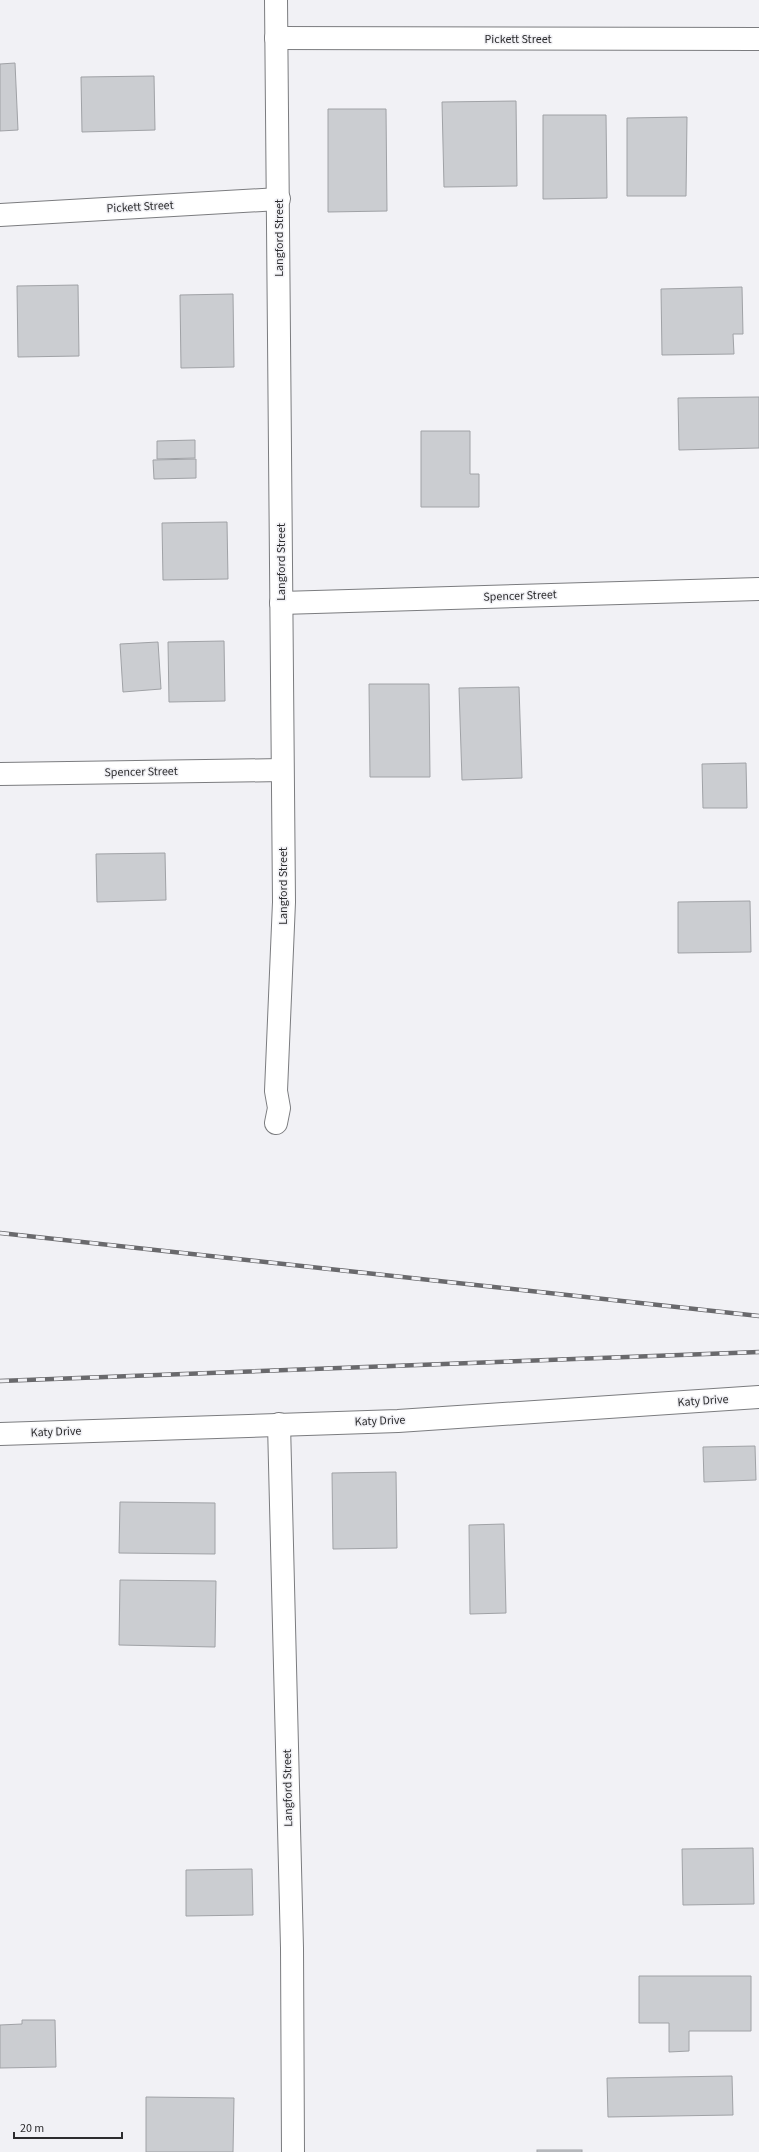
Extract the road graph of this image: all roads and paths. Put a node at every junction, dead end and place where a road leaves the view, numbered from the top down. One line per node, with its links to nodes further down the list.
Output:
1 (276, 0): 2 (street, Langford Street)
2 (276, 38): 3 (street, Pickett Street); 4 (street, Langford Street)
3 (759, 39)
4 (279, 199): 5 (street, Pickett Street); 7 (street, Langford Street)
5 (0, 215)
6 (759, 589): 7 (street, Spencer Street)
7 (281, 603): 8 (street, Langford Street)
8 (282, 770): 9 (street, Spencer Street); 10 (street, Langford Street)
9 (0, 774)
10 (276, 1123)
11 (759, 1397): 12 (street, Katy Drive)
12 (279, 1424): 13 (street, Katy Drive); 14 (street, Langford Street)
13 (0, 1434)
14 (293, 2152)

